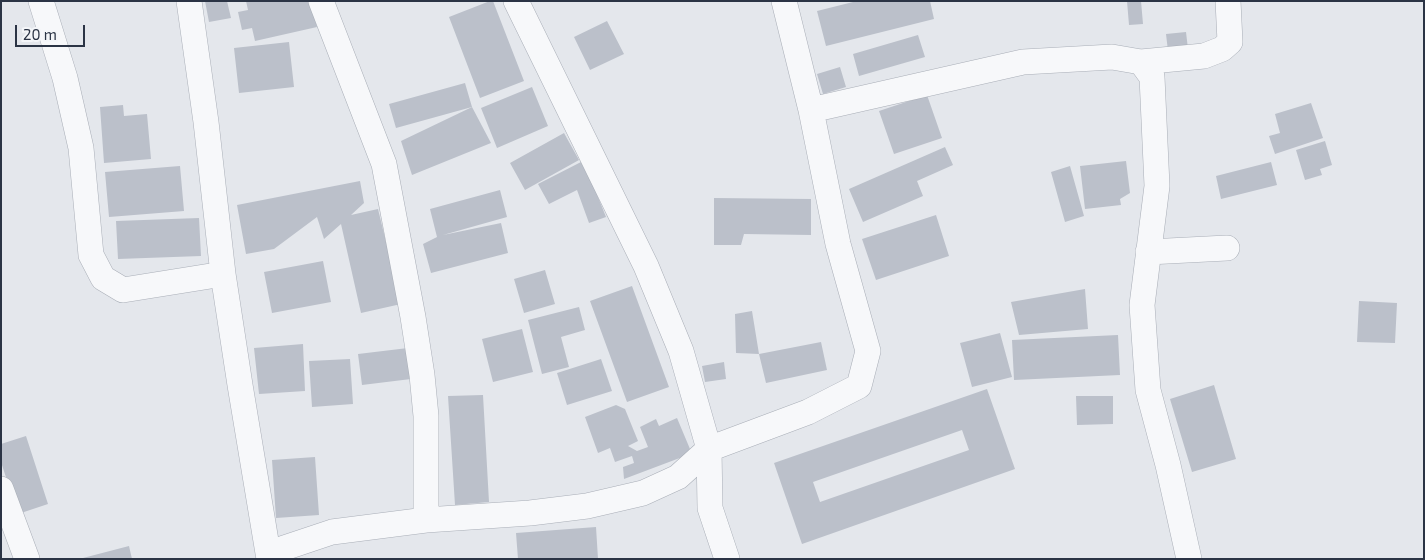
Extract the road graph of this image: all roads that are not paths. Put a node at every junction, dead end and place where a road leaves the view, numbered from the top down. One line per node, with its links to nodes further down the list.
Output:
1 (41, 1): 11 (street)
2 (189, 1): 11 (street)
3 (321, 1): 14 (street)
4 (516, 1): 12 (street)
5 (784, 1): 8 (street)
6 (1228, 1): 7 (street)
7 (1140, 62): 8 (street); 10 (street)
8 (811, 110): 12 (street)
9 (1227, 248): 10 (street)
10 (1148, 252): 18 (street)
11 (223, 274): 15 (street)
12 (710, 449): 14 (street); 17 (street)
13 (1, 490): 16 (street)
14 (426, 520): 15 (street)
15 (269, 556)
16 (27, 559)
17 (727, 559)
18 (1189, 559)

